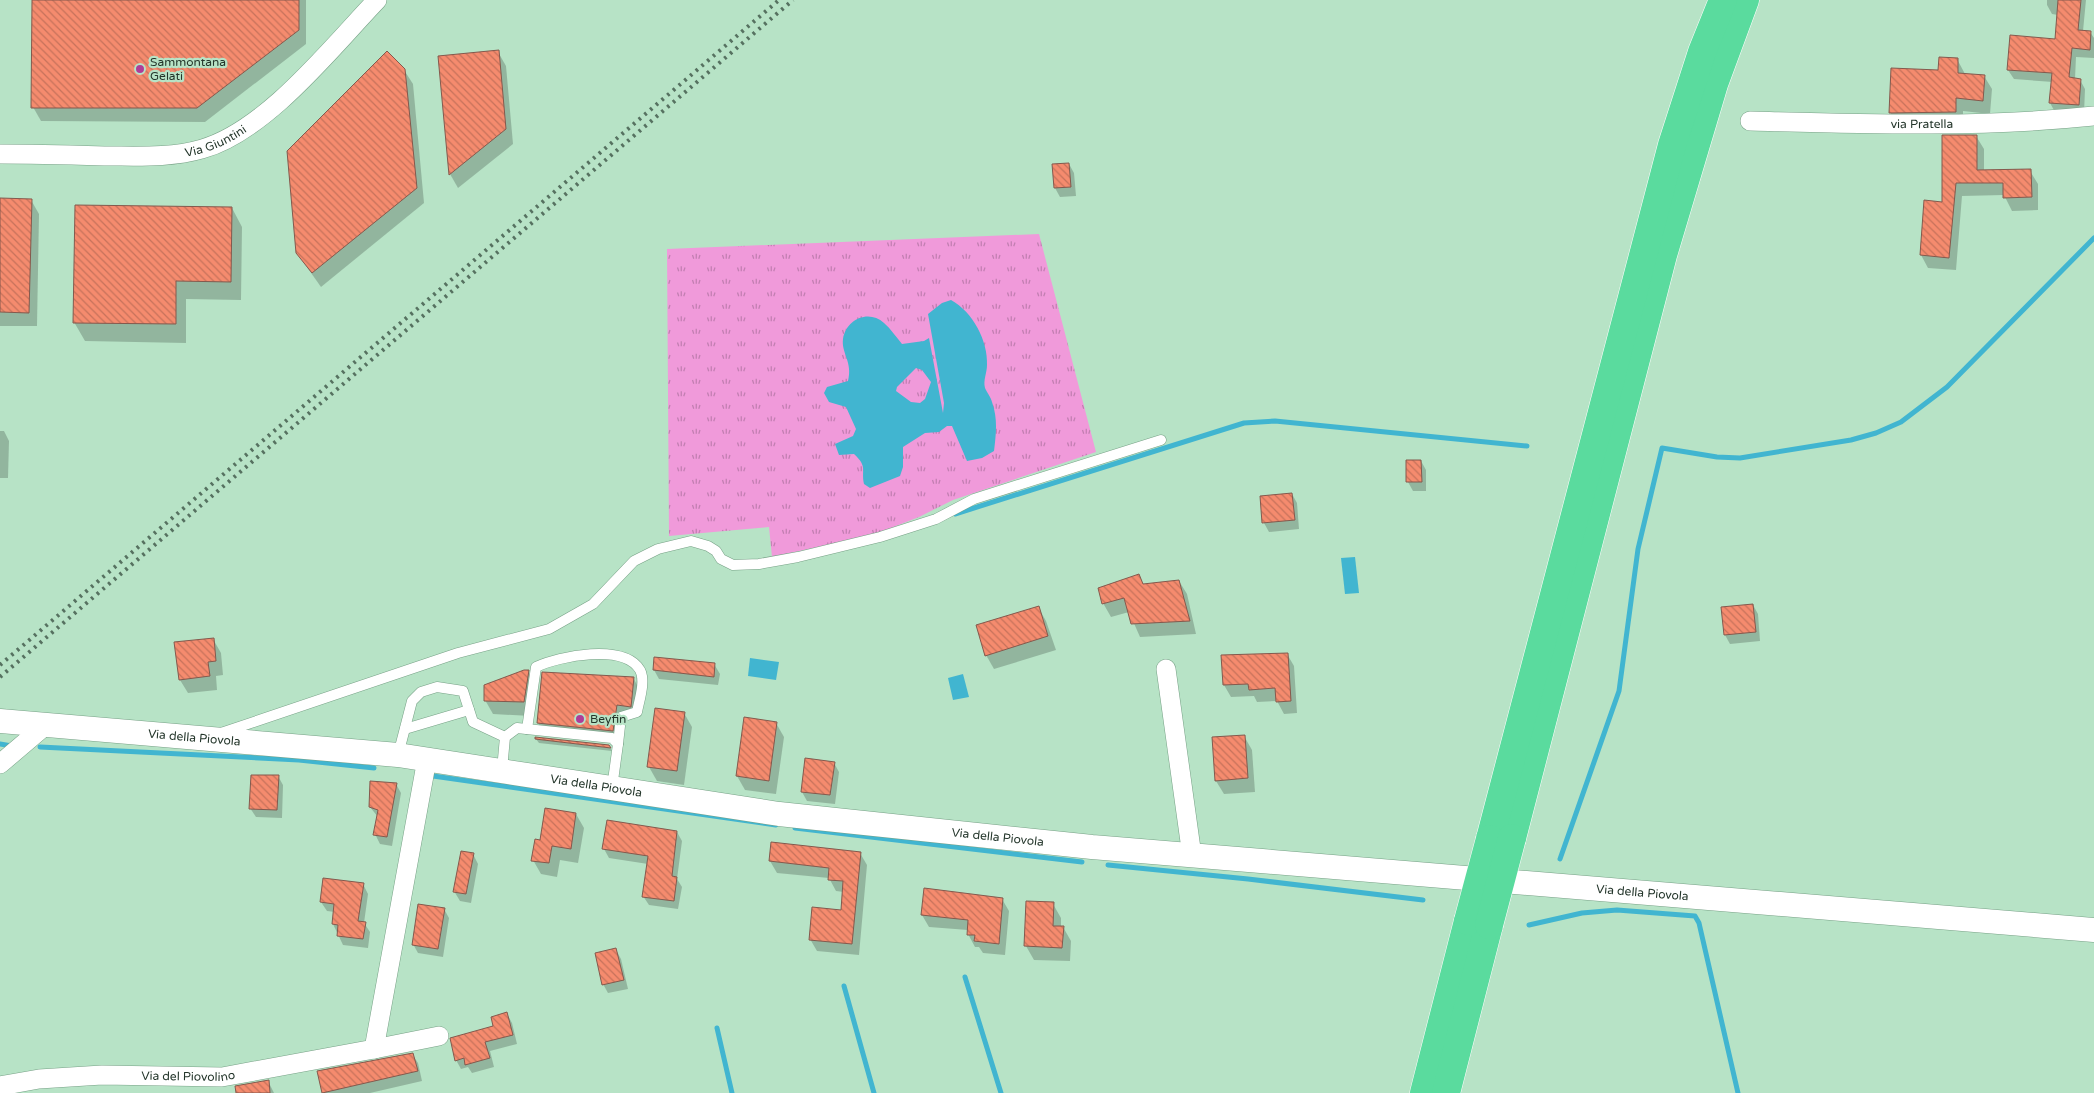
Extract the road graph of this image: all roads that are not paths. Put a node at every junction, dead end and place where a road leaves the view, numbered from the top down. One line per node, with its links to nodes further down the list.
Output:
1 (377, 0): 6 (street, Via Giuntini)
2 (1723, 0): 22 (highway)
3 (1745, 0): 22 (highway)
4 (2094, 116): 5 (street, via Pratella)
5 (1750, 121)
6 (0, 154)
7 (1161, 440): 15 (lane)
8 (1166, 669): 23 (street)
9 (469, 710): 12 (lane); 12 (lane); 14 (lane)
10 (0, 721): 11 (street, Via della Piovola)
11 (47, 724): 15 (street, Via della Piovola); 19 (street)
12 (405, 729): 17 (lane)
13 (527, 729): 14 (lane); 16 (lane); 16 (lane)
14 (505, 737): 20 (lane)
15 (201, 740): 17 (street, Via della Piovola)
16 (618, 744): 21 (lane)
17 (398, 755): 18 (street, Via della Piovola)
18 (427, 759): 20 (street, Via della Piovola); 27 (street)
19 (0, 764)
20 (502, 770): 21 (street, Via della Piovola)
21 (612, 788): 23 (street, Via della Piovola)
22 (1501, 838): 24 (highway, bridge)
23 (1192, 856): 25 (street, Via della Piovola)
24 (1478, 923): 29 (highway); 30 (highway)
25 (2094, 930)
26 (439, 1036): 27 (street, Via del Piovolino)
27 (374, 1049): 28 (street, Via del Piovolino)
28 (0, 1086)
29 (1424, 1093)
30 (1446, 1093)

